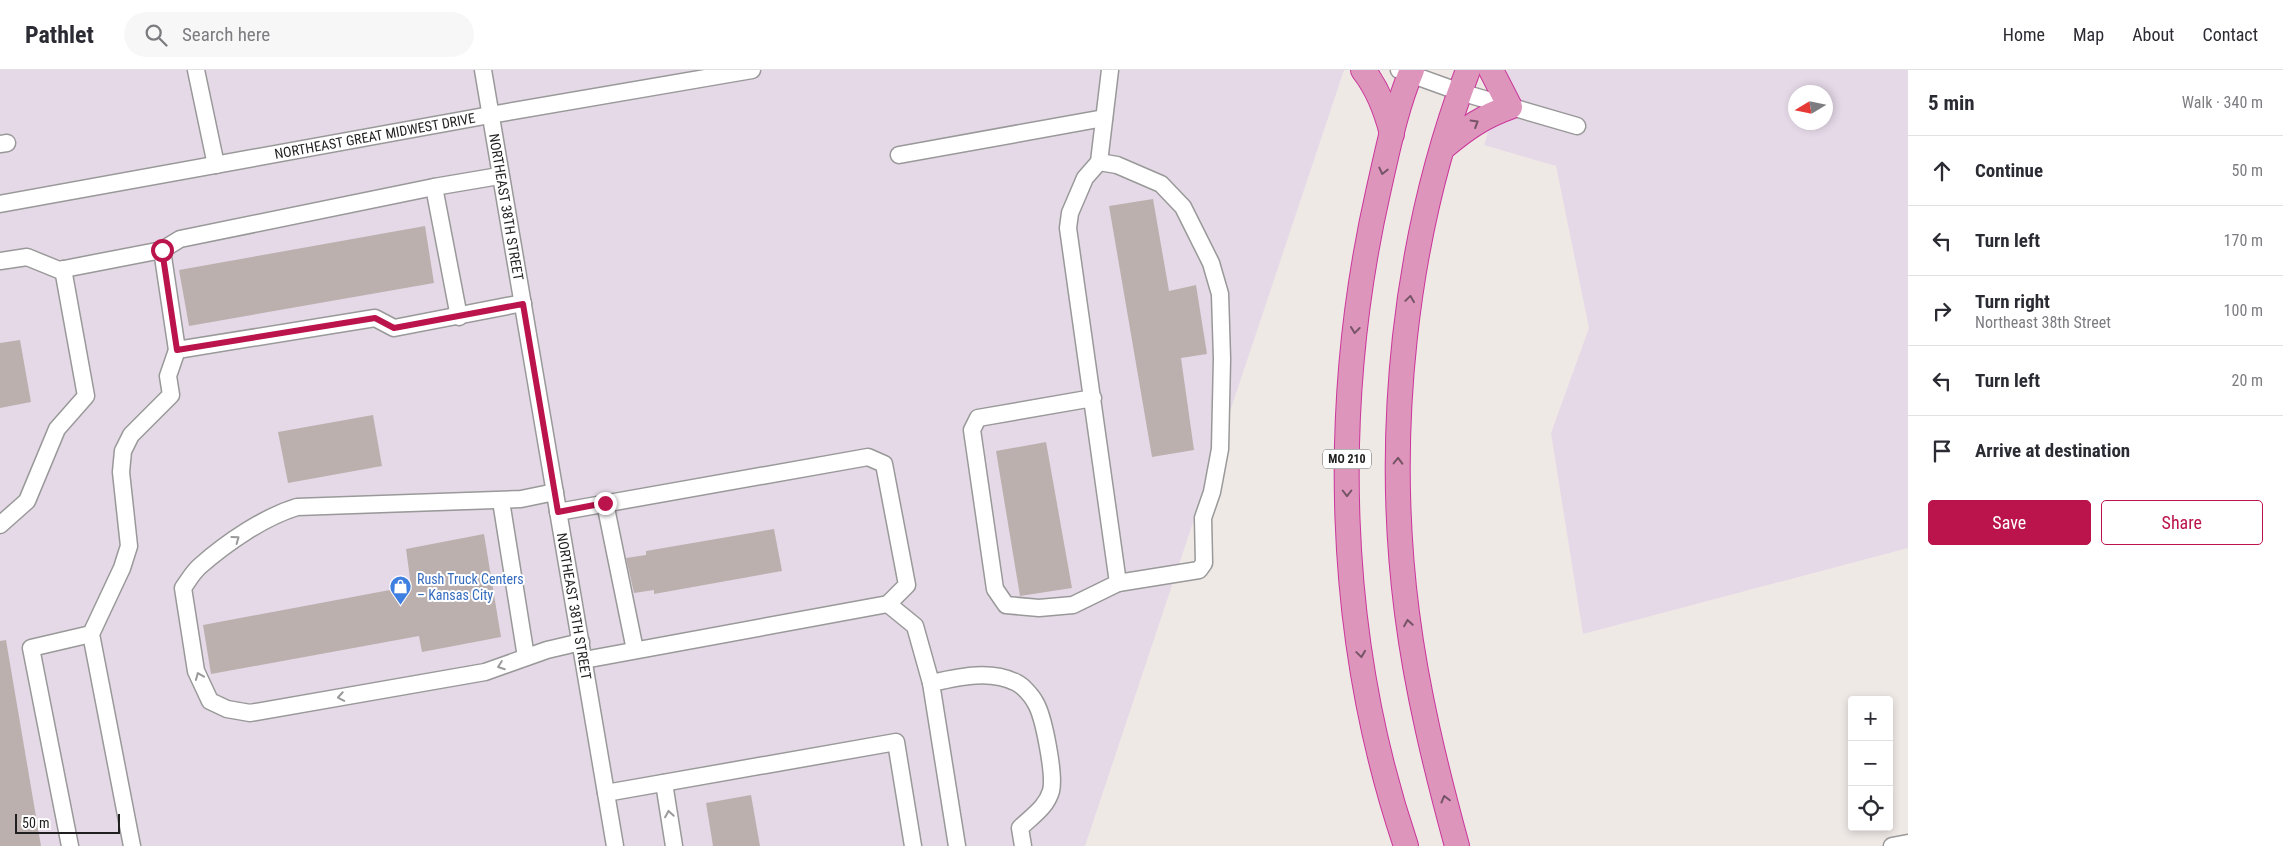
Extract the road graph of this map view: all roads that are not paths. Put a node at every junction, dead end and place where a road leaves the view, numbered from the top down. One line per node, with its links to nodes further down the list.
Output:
1 (196, 70): 19 (street)
2 (483, 70): 12 (street, NORTHEAST 38TH STREET)
3 (752, 70): 9 (street, NORTHEAST GREAT MIDWEST DRIVE)
4 (1110, 70): 13 (street)
5 (1363, 70): 15 (highway)
6 (1468, 70): 10 (highway)
7 (1491, 70): 11 (highway)
8 (1407, 71): 10 (street); 15 (highway, MO 210)
9 (696, 75): 12 (street, NORTHEAST GREAT MIDWEST DRIVE)
10 (1460, 92): 11 (street); 16 (highway)
11 (1510, 107): 14 (street); 16 (highway, one-way to 11)
12 (490, 115): 19 (street, NORTHEAST GREAT MIDWEST DRIVE); 20 (street, NORTHEAST 38TH STREET)
13 (1104, 118): 17 (street); 18 (street)
14 (1577, 126)
15 (1392, 134): 53 (highway, MO 210, one-way to 53)
16 (1444, 147): 54 (highway, one-way to 16)
17 (899, 155)
18 (1099, 162): 29 (street); 35 (street)
19 (216, 165): 22 (street, NORTHEAST GREAT MIDWEST DRIVE)
20 (499, 176): 21 (street); 26 (street, NORTHEAST 38TH STREET)
21 (434, 186): 23 (street); 27 (street)
22 (0, 204)
23 (162, 250): 25 (street); 28 (street)
24 (0, 261): 25 (street)
25 (63, 269): 34 (street)
26 (523, 304): 27 (street); 30 (street, NORTHEAST 38TH STREET)
27 (458, 317): 28 (street)
28 (177, 350): 37 (street)
29 (1093, 398): 35 (street); 35 (street)
30 (555, 492): 31 (street); 33 (street, NORTHEAST 38TH STREET)
31 (501, 500): 40 (street); 40 (street, one-way to 31)
32 (605, 503): 33 (street); 36 (street); 39 (street)
33 (558, 512): 38 (street, NORTHEAST 38TH STREET)
34 (0, 525)
35 (1118, 583)
36 (888, 604): 39 (street); 42 (street)
37 (90, 634): 46 (street); 47 (street)
38 (581, 642): 40 (street); 41 (street, NORTHEAST 38TH STREET)
39 (635, 650): 41 (street)
40 (526, 657)
41 (584, 660): 44 (street, NORTHEAST 38TH STREET)
42 (931, 683): 51 (street); 52 (street)
43 (664, 783): 44 (street); 49 (street, one-way to 43); 50 (street)
44 (606, 793): 48 (street, NORTHEAST 38TH STREET)
45 (1908, 843): 55 (street)
46 (70, 846)
47 (132, 846)
48 (616, 846)
49 (674, 846)
50 (913, 846)
51 (958, 846)
52 (1023, 846)
53 (1406, 846)
54 (1457, 846)
55 (1892, 846)

